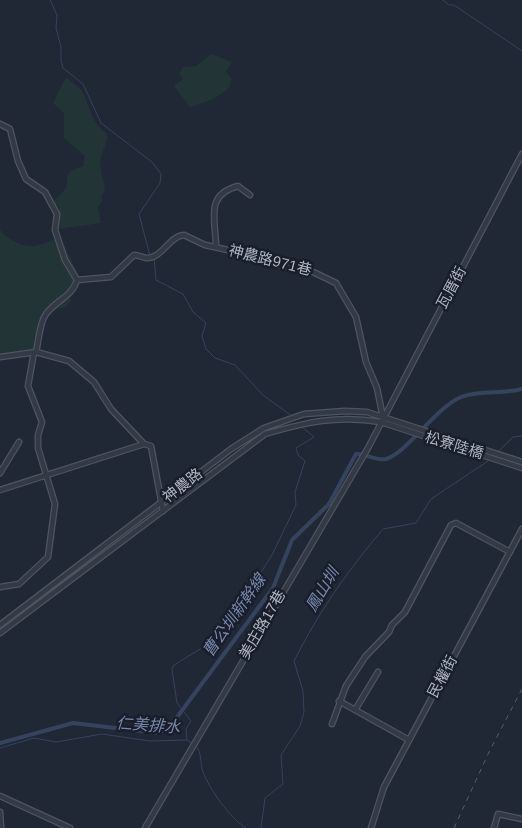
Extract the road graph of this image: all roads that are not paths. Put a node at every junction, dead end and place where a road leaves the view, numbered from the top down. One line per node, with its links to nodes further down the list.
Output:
1 (0, 124): 5 (street)
2 (522, 154): 8 (street, 瓦厝街)
3 (250, 195): 4 (street)
4 (216, 248): 5 (street, 神農路971巷); 8 (street, 神農路971巷)
5 (77, 280): 6 (street)
6 (35, 352): 7 (street); 11 (street); 15 (street)
7 (0, 357)
8 (382, 420): 9 (street, 神農路); 17 (street, 神農路); 18 (street, 神農路); 34 (street, 美庄路17巷)
9 (388, 423): 12 (street, 松寮陸橋); 13 (street, 松寮陸橋)
10 (19, 442): 14 (street)
11 (144, 444): 15 (street); 17 (street)
12 (522, 462)
13 (522, 468)
14 (0, 473)
15 (47, 475): 16 (street); 21 (street)
16 (0, 490)
17 (162, 502): 18 (street); 22 (street, 神農路)
18 (163, 511): 23 (street, 神農路)
19 (522, 529): 20 (street, 民權街)
20 (510, 552): 25 (street); 28 (street, 民權街)
21 (0, 587)
22 (0, 625)
23 (0, 633)
24 (378, 672): 26 (street)
25 (339, 700): 26 (street); 27 (street)
26 (355, 710): 28 (street)
27 (332, 724)
28 (409, 740): 35 (street, 民權街)
29 (0, 796): 33 (street)
30 (0, 812): 32 (street)
31 (522, 819): 36 (street)
32 (2, 828)
33 (70, 828)
34 (144, 828)
35 (371, 828)
36 (494, 828)

